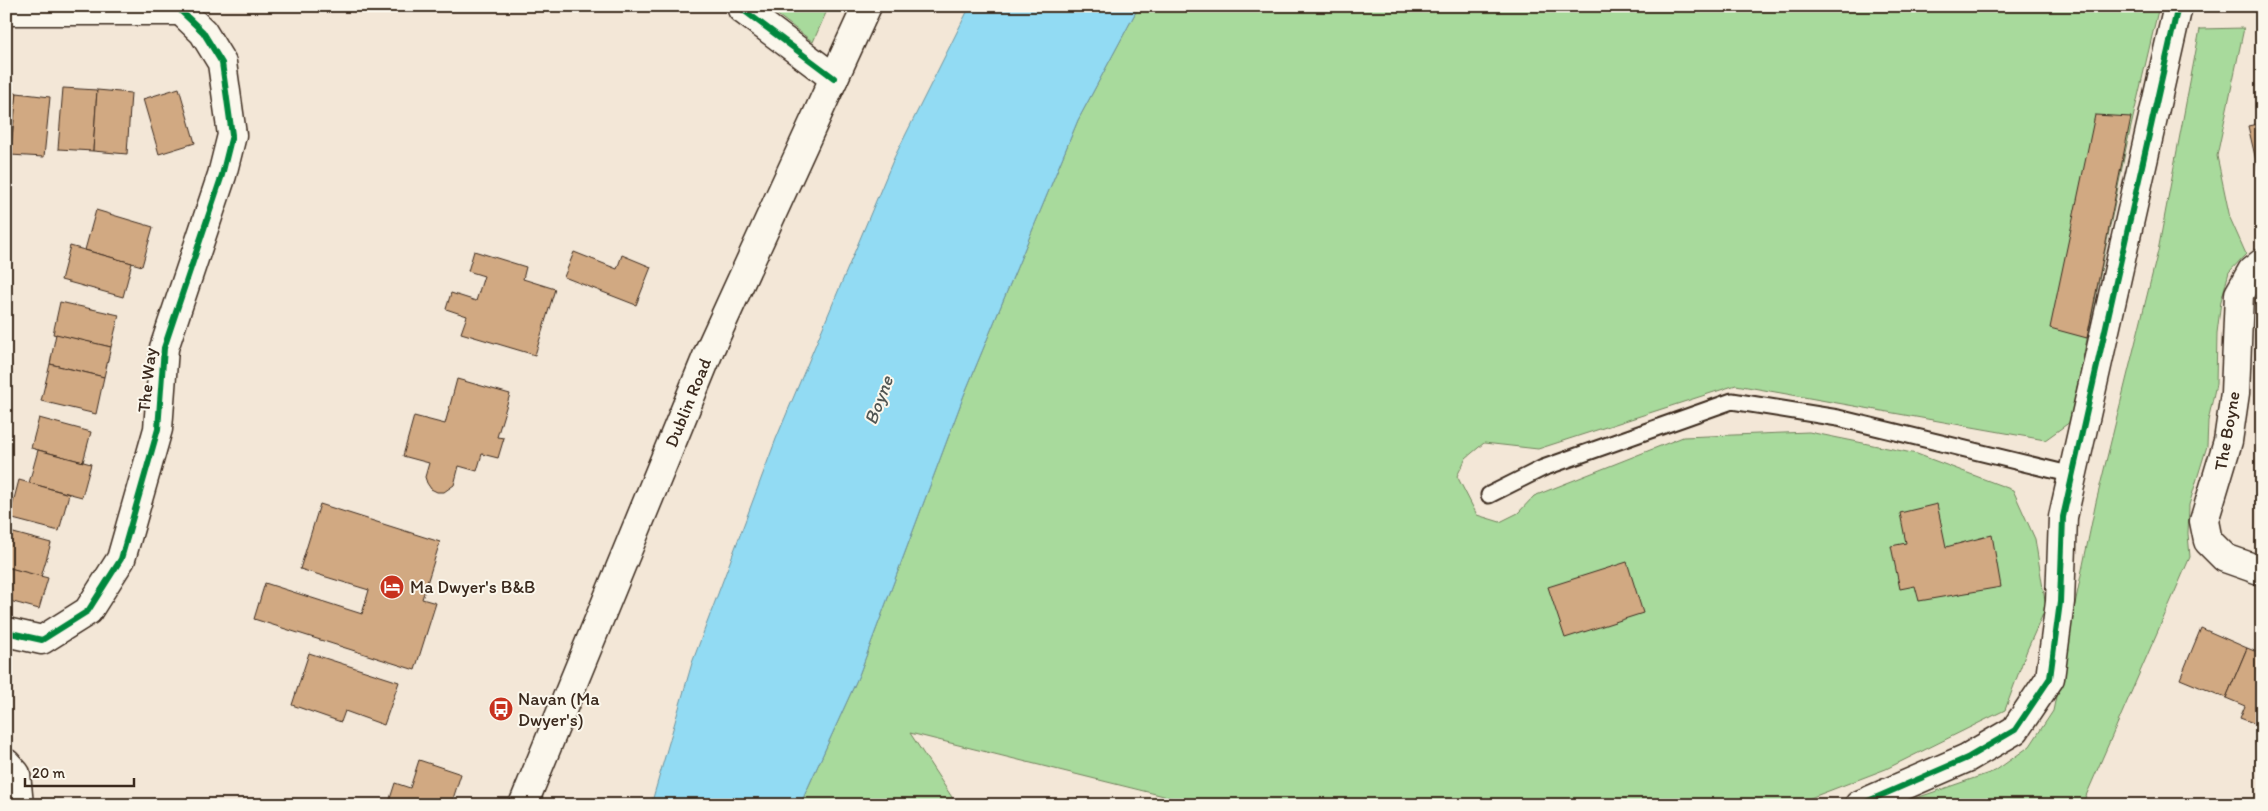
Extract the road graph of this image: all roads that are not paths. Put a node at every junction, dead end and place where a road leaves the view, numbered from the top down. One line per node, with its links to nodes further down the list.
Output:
1 (867, 6): 6 (street, Dublin Road)
2 (2178, 6): 8 (street)
3 (182, 9): 5 (street); 11 (street, The Way)
4 (742, 9): 6 (street)
5 (6, 11)
6 (834, 78): 14 (street, Dublin Road)
7 (2262, 263): 10 (street, The Boyne)
8 (2073, 475): 9 (lane); 15 (street)
9 (1489, 495)
10 (2262, 571)
11 (6, 632)
12 (6, 763): 13 (street)
13 (18, 805)
14 (523, 805)
15 (1858, 805)

